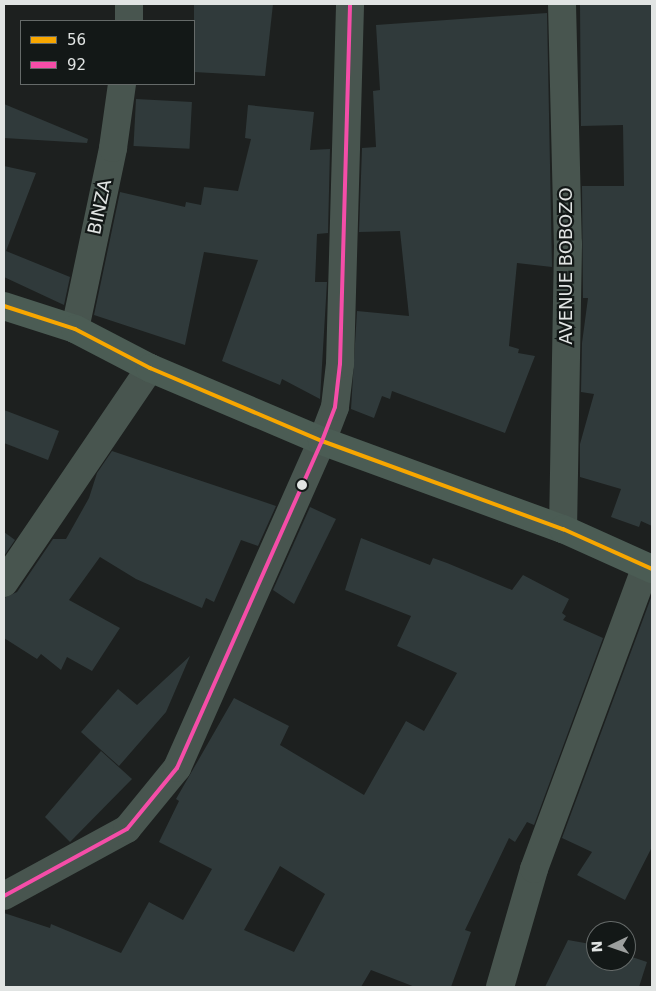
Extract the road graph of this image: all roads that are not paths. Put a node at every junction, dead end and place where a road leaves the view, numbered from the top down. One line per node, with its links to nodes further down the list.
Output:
1 (129, 4): 4 (street)
2 (350, 4): 9 (street)
3 (562, 4): 10 (street, AVENUE BOBOZO)
4 (129, 20)
5 (122, 85): 7 (street, BINZA)
6 (4, 306): 7 (highway)
7 (75, 329): 8 (highway)
8 (150, 368): 9 (highway); 12 (street)
9 (322, 442): 10 (highway); 13 (street)
10 (563, 529): 11 (highway)
11 (649, 568): 14 (street)
12 (4, 583)
13 (4, 896)
14 (500, 987)

